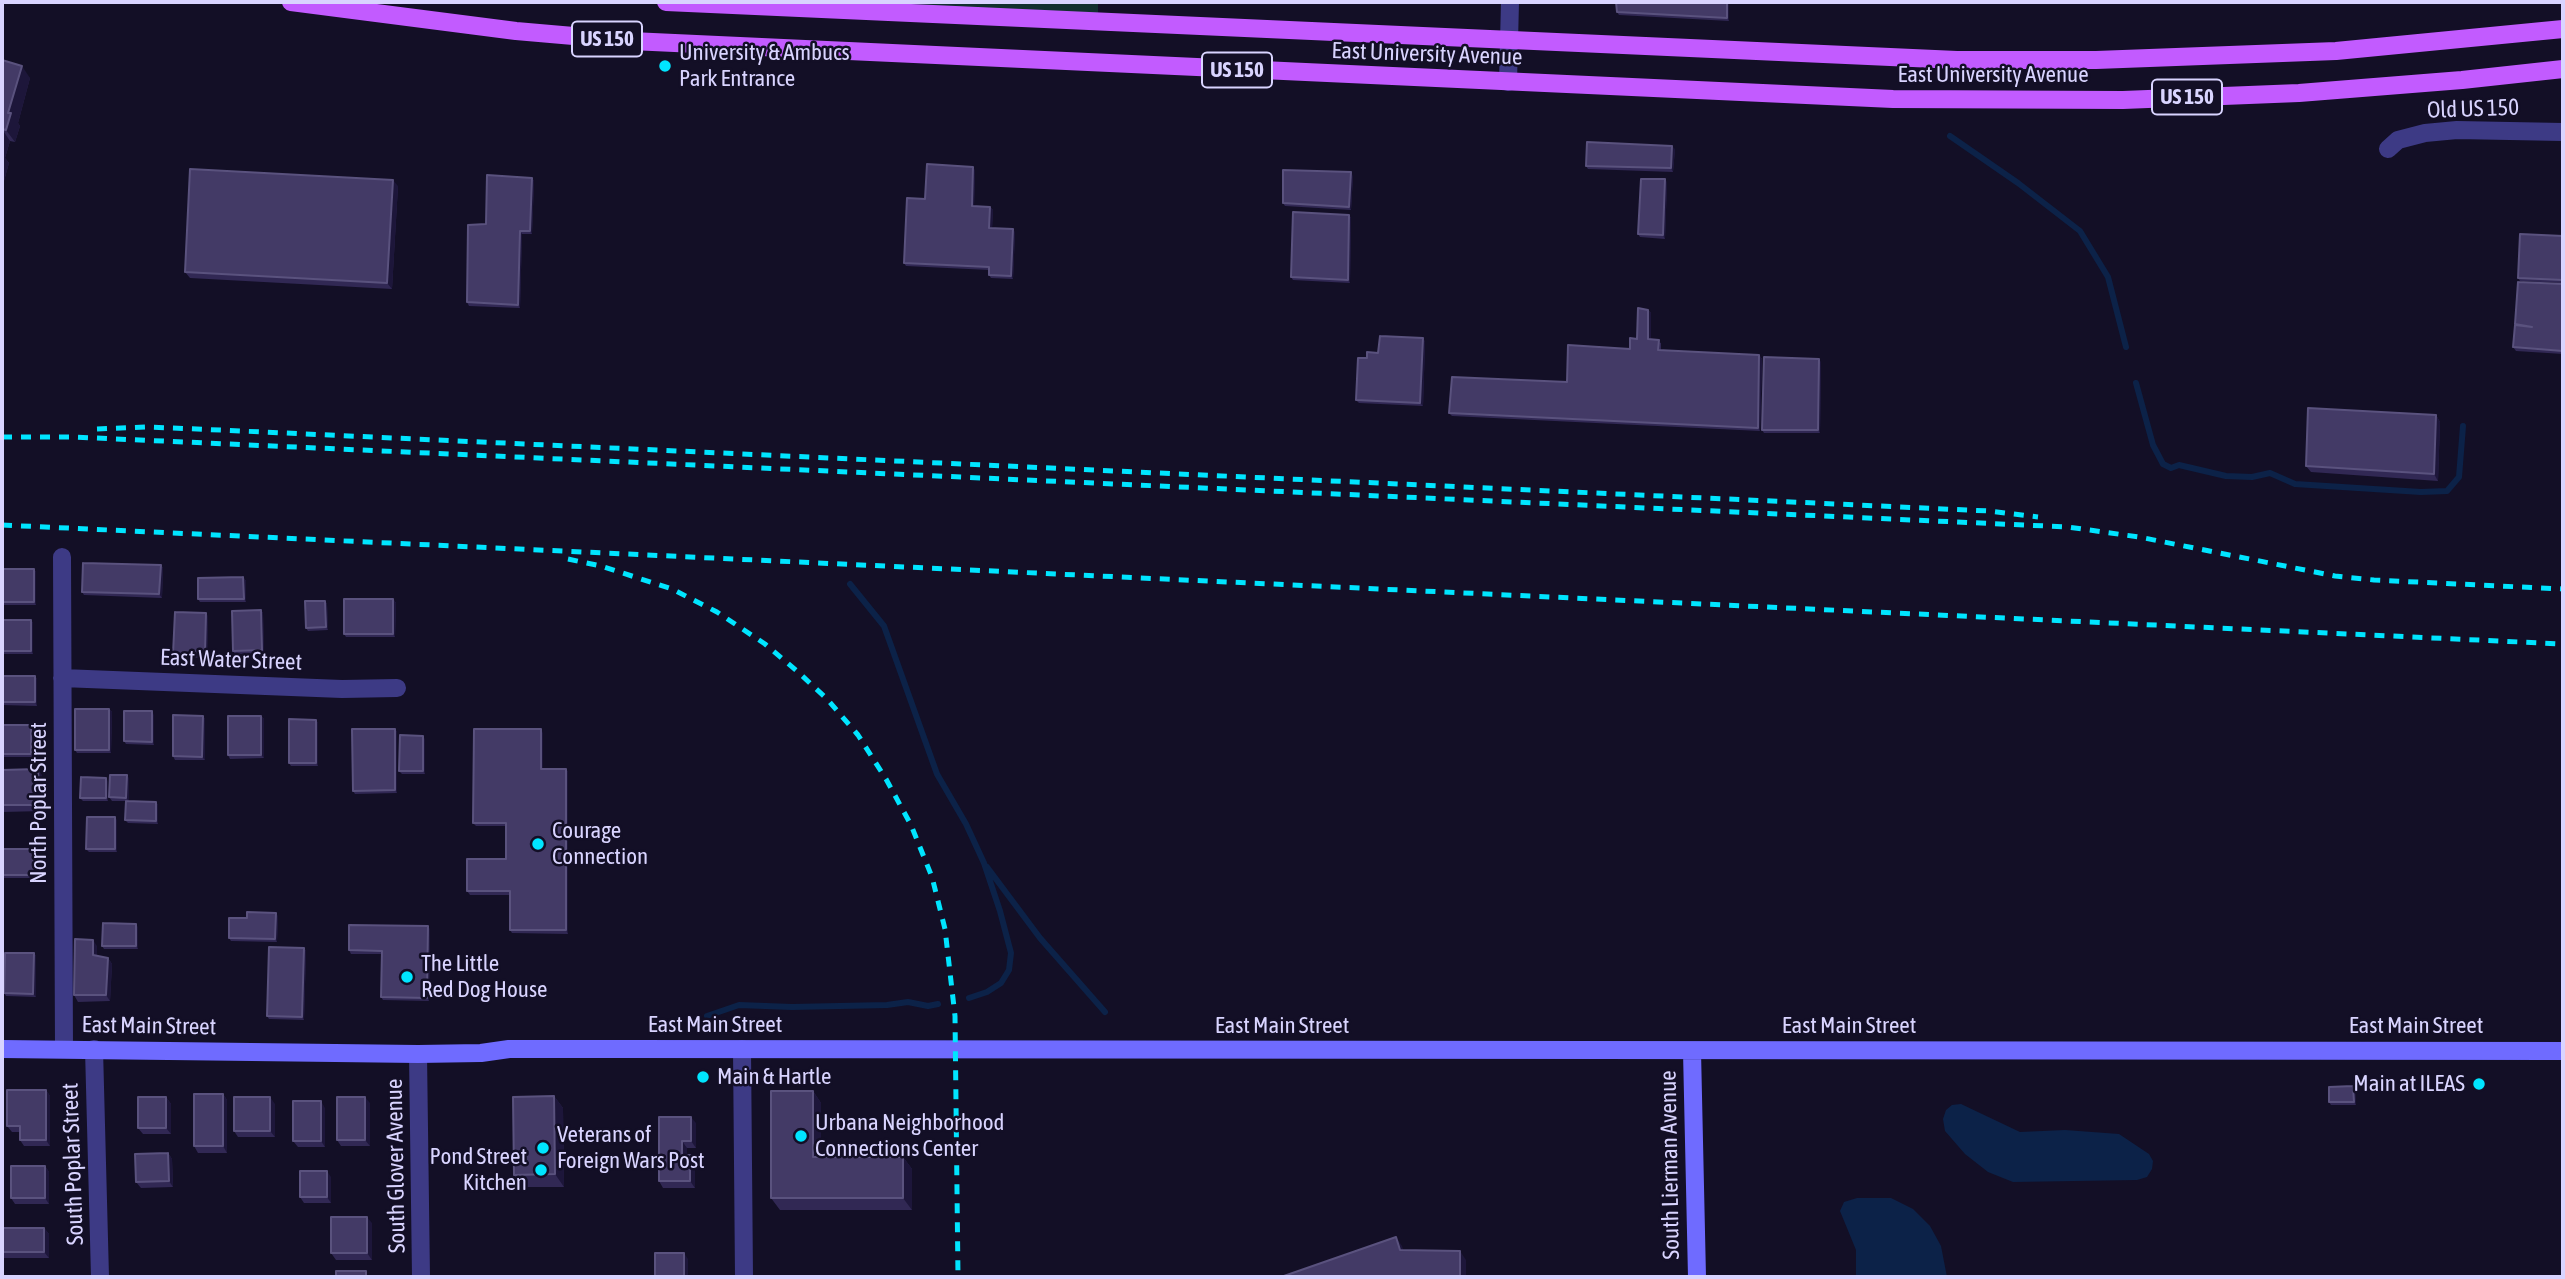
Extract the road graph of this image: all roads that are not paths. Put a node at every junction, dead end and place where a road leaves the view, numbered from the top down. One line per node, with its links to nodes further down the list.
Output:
1 (291, 2): 7 (main road, East University Avenue / US 150)
2 (666, 2): 5 (main road, East University Avenue / US 150)
3 (1510, 2): 5 (street)
4 (2563, 29): 5 (main road, East University Avenue / US 150)
5 (1508, 41): 7 (street)
6 (2563, 69): 7 (main road, East University Avenue / US 150)
7 (1508, 82)
8 (2563, 132): 9 (street, Old US 150)
9 (2388, 149)
10 (62, 556): 11 (street, North Poplar Street)
11 (62, 678): 12 (street, East Water Street); 14 (street, North Poplar Street)
12 (397, 688)
13 (2, 1049): 14 (main road, East Main Street)
14 (64, 1049): 15 (main road, East Main Street)
15 (94, 1049): 19 (main road, East Main Street); 20 (street, South Poplar Street)
16 (742, 1049): 17 (main road, East Main Street); 19 (main road, East Main Street); 22 (street)
17 (1692, 1051): 18 (main road, East Main Street); 23 (main road, South Lierman Avenue)
18 (2563, 1051)
19 (418, 1054): 21 (street, South Glover Avenue)
20 (100, 1277)
21 (421, 1277)
22 (744, 1277)
23 (1697, 1277)

